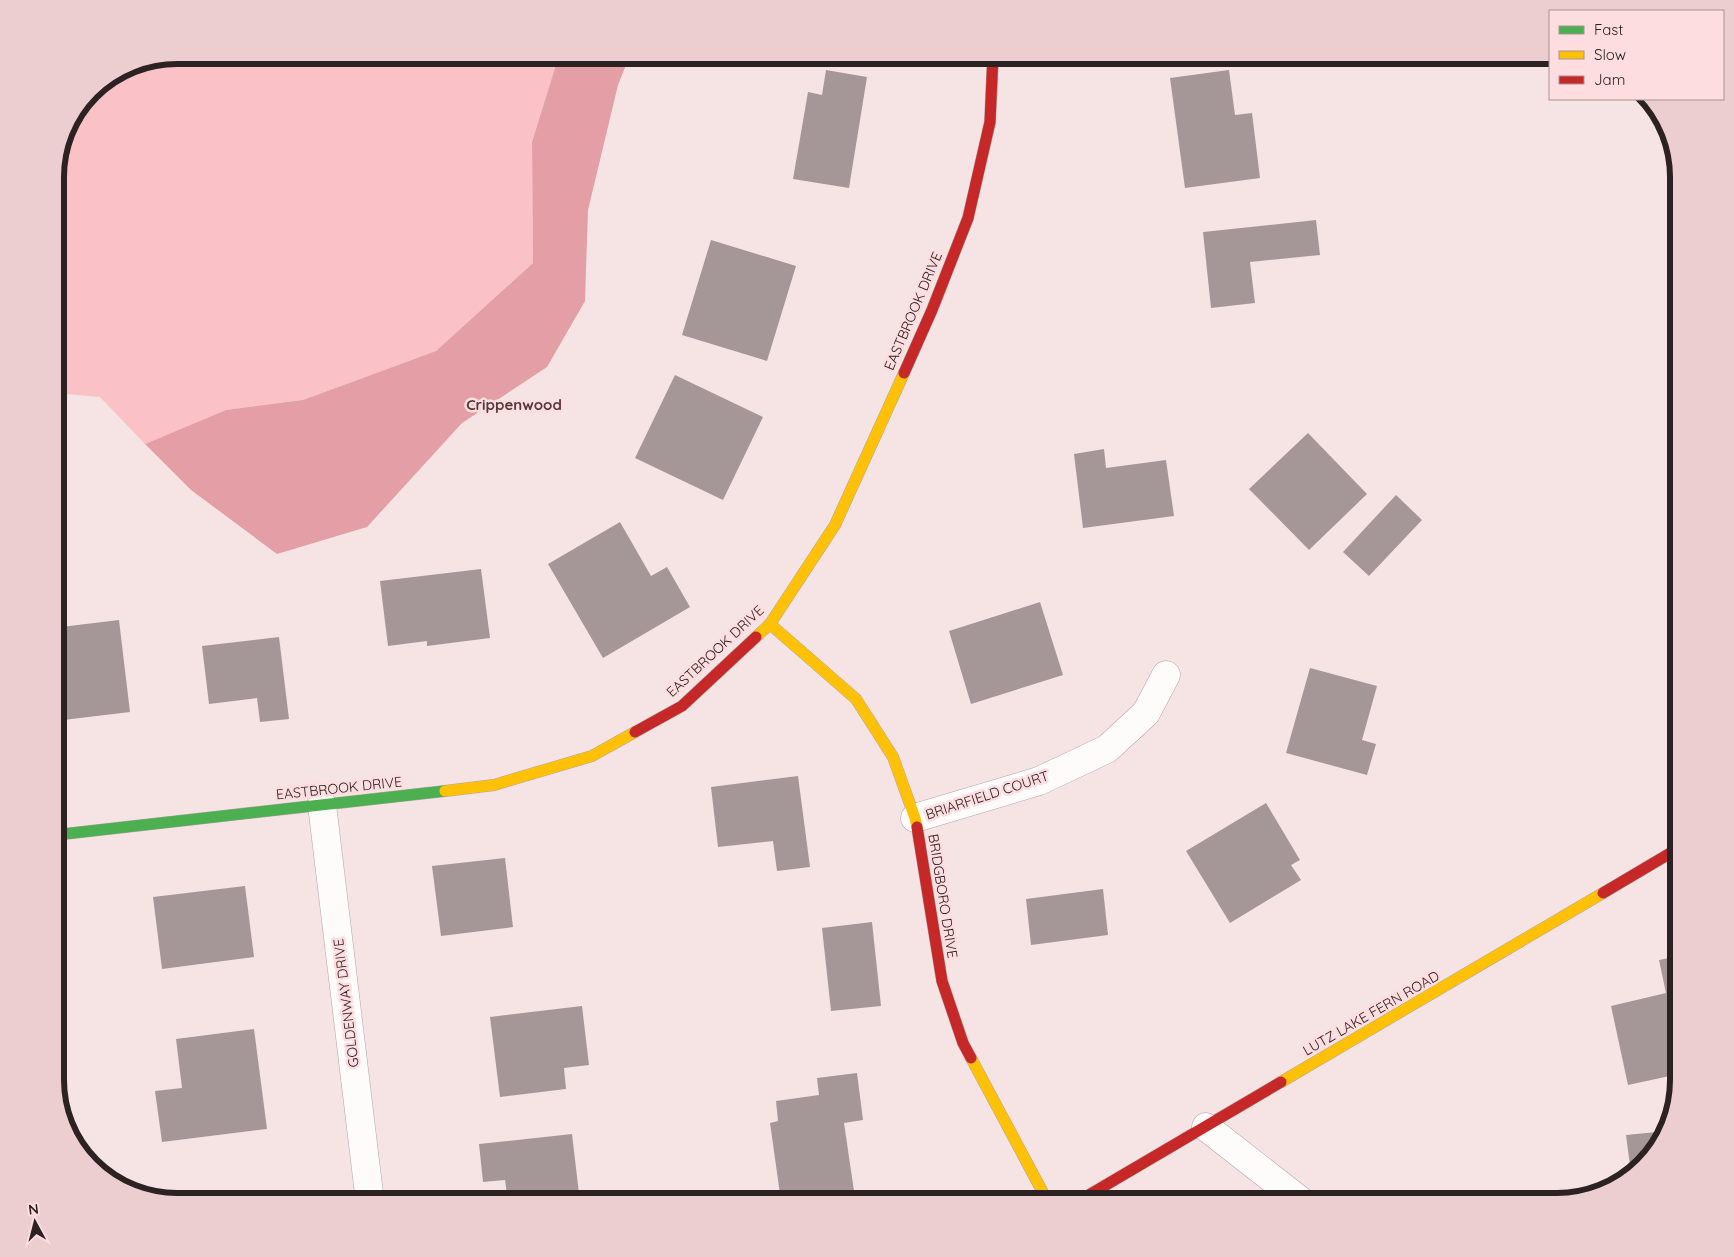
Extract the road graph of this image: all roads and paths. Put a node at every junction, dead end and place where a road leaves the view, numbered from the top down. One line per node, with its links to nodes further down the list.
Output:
1 (992, 64): 2 (street, EASTBROOK DRIVE)
2 (770, 624): 4 (street, EASTBROOK DRIVE); 5 (street, BRIDGBORO DRIVE)
3 (1166, 675): 5 (street, BRIARFIELD COURT)
4 (322, 805): 6 (street, EASTBROOK DRIVE); 9 (street, GOLDENWAY DRIVE)
5 (915, 818): 10 (street, BRIDGBORO DRIVE)
6 (64, 834)
7 (1670, 853): 8 (street, LUTZ LAKE FERN ROAD)
8 (1206, 1127): 11 (street, LUTZ LAKE FERN ROAD); 12 (street)
9 (369, 1193)
10 (1043, 1193)
11 (1092, 1193)
12 (1290, 1193)

